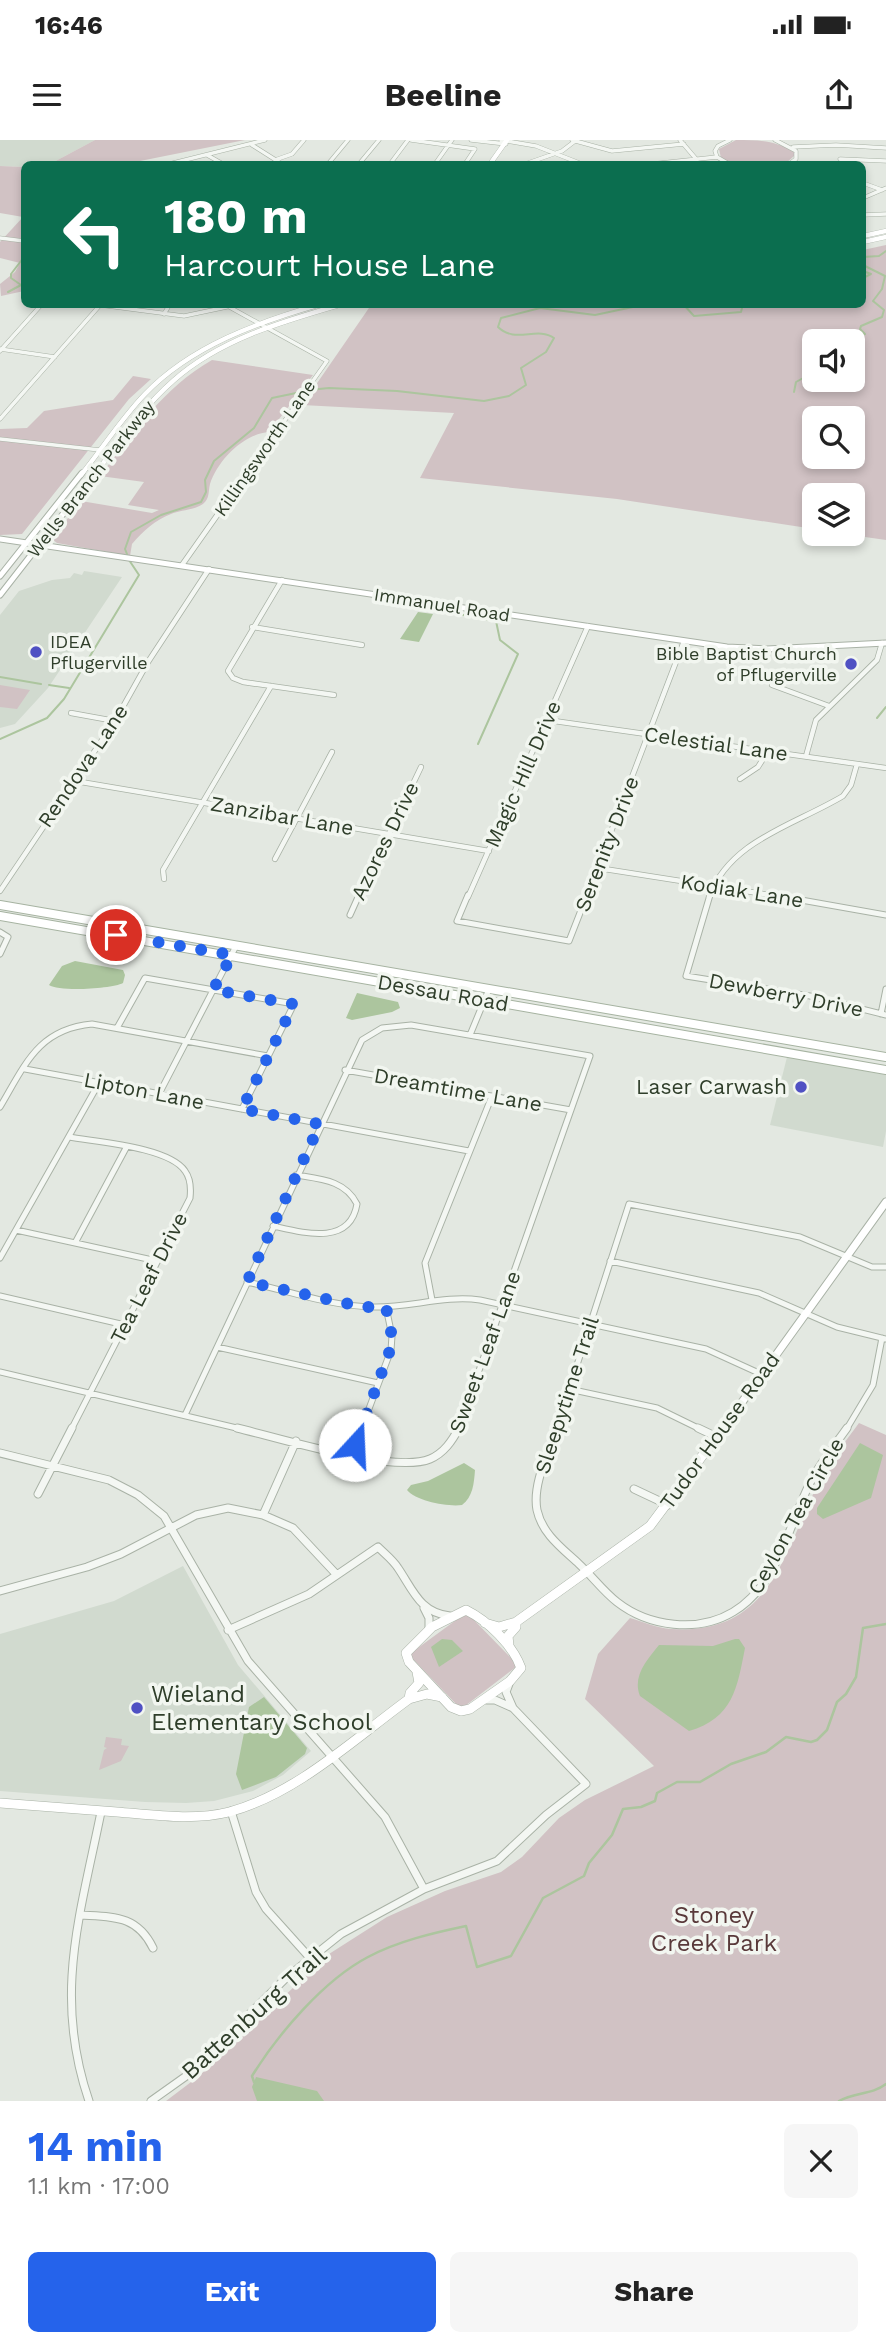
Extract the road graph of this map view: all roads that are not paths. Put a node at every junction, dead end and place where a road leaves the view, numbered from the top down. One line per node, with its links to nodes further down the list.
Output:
1 (265, 140): 16 (street)
2 (304, 140): 24 (street)
3 (348, 140): 28 (street)
4 (379, 140): 29 (street)
5 (410, 140): 17 (street); 30 (street)
6 (452, 140): 17 (street)
7 (471, 140): 13 (street)
8 (574, 140): 18 (street); 21 (street)
9 (640, 140): 18 (street)
10 (680, 140): 15 (street)
11 (730, 140): 23 (street)
12 (775, 140): 19 (street)
13 (490, 141): 14 (street)
14 (505, 141): 21 (street); 33 (street)
15 (684, 144): 18 (street); 25 (street)
16 (252, 145): 22 (street); 24 (street)
17 (449, 145): 31 (street); 32 (street)
18 (646, 148)
19 (794, 149): 20 (street); 38 (street)
20 (886, 150)
21 (554, 154): 34 (street); 35 (street)
22 (206, 155): 26 (street); 27 (street)
23 (718, 157): 25 (street); 37 (street)
24 (275, 160)
25 (697, 160): 36 (street)
26 (181, 161)
27 (217, 161)
28 (330, 161)
29 (362, 161)
30 (392, 161)
31 (437, 161)
32 (467, 161)
33 (492, 161)
34 (534, 161)
35 (574, 161)
36 (687, 161)
37 (724, 161)
38 (792, 161)
39 (842, 161): 40 (street)
40 (886, 161)
41 (866, 184): 42 (street)
42 (884, 189): 43 (street)
43 (866, 197)
44 (886, 214): 45 (street)
45 (866, 215)
46 (886, 231): 47 (street)
47 (866, 235)
48 (886, 237): 51 (street)
49 (0, 238): 50 (street)
50 (21, 241)
51 (866, 241)
52 (38, 308): 63 (street)
53 (98, 308): 64 (street)
54 (122, 308): 60 (street)
55 (168, 308): 60 (street)
56 (219, 308): 60 (street)
57 (229, 308): 61 (street, Killingsworth Lane)
58 (308, 308): 61 (street, Wells Branch Parkway)
59 (330, 308): 62 (street, Wells Branch Parkway)
60 (164, 314)
61 (257, 324): 62 (street, Killingsworth Lane); 67 (street, Wells Branch Parkway)
62 (264, 328): 70 (street, Wells Branch Parkway); 71 (street, Killingsworth Lane)
63 (0, 350): 64 (street)
64 (55, 357): 65 (street)
65 (0, 419)
66 (0, 439): 67 (street)
67 (100, 450): 69 (street, Wells Branch Parkway)
68 (0, 539): 69 (street, Immanuel Road)
69 (26, 543): 70 (street, Immanuel Road); 73 (street, Wells Branch Parkway)
70 (39, 545): 71 (street, Immanuel Road); 75 (street, Wells Branch Parkway)
71 (182, 565): 72 (street, Immanuel Road)
72 (209, 569): 74 (street, Immanuel Road); 87 (street, Rendova Lane)
73 (0, 576)
74 (282, 580): 76 (street, Immanuel Road); 77 (street)
75 (0, 595)
76 (588, 626): 78 (street, Immanuel Road); 86 (street, Magic Hill Drive)
77 (252, 627): 80 (street); 82 (street)
78 (684, 641): 79 (street, Immanuel Road); 88 (street, Serenity Drive)
79 (884, 643): 84 (street)
80 (362, 645)
81 (772, 685): 84 (street)
82 (271, 686): 83 (street); 97 (street)
83 (334, 695)
84 (829, 706): 91 (street)
85 (71, 713): 87 (street)
86 (547, 719): 88 (street, Celestial Lane); 100 (street, Magic Hill Drive)
87 (115, 721): 96 (street, Rendova Lane)
88 (649, 734): 89 (street, Celestial Lane); 102 (street, Serenity Drive)
89 (768, 751): 91 (street, Celestial Lane); 95 (street)
90 (332, 752): 98 (street)
91 (806, 756): 92 (street, Celestial Lane)
92 (857, 764): 94 (street, Celestial Lane); 104 (street)
93 (421, 767): 99 (street, Azores Drive)
94 (886, 768)
95 (740, 779)
96 (75, 780): 97 (street, Zanzibar Lane); 105 (street, Rendova Lane)
97 (203, 803): 98 (street, Zanzibar Lane); 103 (street)
98 (296, 819): 99 (street, Zanzibar Lane); 101 (street)
99 (389, 834): 100 (street, Zanzibar Lane); 107 (street, Azores Drive)
100 (489, 851): 110 (street, Magic Hill Drive)
101 (275, 859)
102 (598, 868): 104 (street, Kodiak Lane); 110 (street, Serenity Drive)
103 (164, 879)
104 (714, 885): 108 (street, Kodiak Lane); 116 (street)
105 (0, 891)
106 (0, 905): 113 (main road, Dessau Road)
107 (349, 915)
108 (886, 915)
109 (0, 916): 115 (main road, Dessau Road)
110 (457, 921)
111 (0, 932): 112 (street)
112 (8, 937): 114 (street)
113 (236, 946): 115 (street); 117 (main road, Dessau Road)
114 (0, 954)
115 (232, 955): 119 (street); 120 (main road, Dessau Road)
116 (686, 976): 121 (street, Dewberry Drive)
117 (489, 989): 120 (street); 126 (main road, Dessau Road)
118 (886, 989): 121 (street)
119 (213, 990): 122 (street); 124 (street); 125 (street)
120 (483, 1000): 123 (street); 129 (main road, Dessau Road)
121 (883, 1014)
122 (117, 1028): 124 (street); 127 (street)
123 (470, 1035): 128 (street); 135 (street, Sweet Leaf Lane)
124 (187, 1041): 125 (street); 131 (street)
125 (268, 1056): 134 (street)
126 (886, 1057)
127 (24, 1069): 130 (street, Lipton Lane); 133 (street)
128 (345, 1070): 132 (street, Dreamtime Lane); 136 (street)
129 (886, 1070)
130 (99, 1083): 131 (street, Lipton Lane); 137 (street)
131 (159, 1094): 134 (street, Lipton Lane)
132 (492, 1096): 135 (street, Dreamtime Lane); 139 (street)
133 (0, 1107)
134 (242, 1109): 136 (street, Lipton Lane)
135 (571, 1110): 153 (street, Sweet Leaf Lane)
136 (320, 1124): 139 (street, Lipton Lane); 140 (street)
137 (69, 1137): 138 (street, Tea Leaf Drive); 143 (street)
138 (126, 1149): 144 (street); 147 (street, Tea Leaf Drive)
139 (469, 1151): 152 (street)
140 (296, 1175): 142 (street); 142 (street)
141 (886, 1202): 145 (street, Tudor House Road)
142 (273, 1226): 150 (street)
143 (16, 1230): 144 (street); 146 (street)
144 (75, 1243): 147 (street)
145 (848, 1257): 148 (street, Sleepytime Trail); 149 (street); 155 (street, Tudor House Road)
146 (0, 1258)
147 (157, 1261): 157 (street, Tea Leaf Drive)
148 (610, 1261): 155 (street); 156 (street, Sleepytime Trail)
149 (886, 1267)
150 (247, 1282): 154 (street); 159 (street)
151 (0, 1296): 157 (street)
152 (432, 1300): 153 (street); 154 (street)
153 (503, 1304): 156 (street); 169 (street, Sweet Leaf Lane)
154 (386, 1307): 162 (street)
155 (806, 1314): 158 (street); 161 (street, Tudor House Road)
156 (590, 1323): 161 (street); 163 (street, Sleepytime Trail)
157 (125, 1325): 164 (street, Tea Leaf Drive)
158 (884, 1338): 176 (street, Ceylon Tea Circle)
159 (217, 1347): 162 (street); 165 (street)
160 (0, 1372): 164 (street, Sweet Leaf Lane)
161 (761, 1374): 166 (street, Tudor House Road)
162 (378, 1383): 169 (street)
163 (569, 1389): 166 (street); 176 (street, Sleepytime Trail)
164 (90, 1393): 165 (street, Sweet Leaf Lane); 170 (street, Tea Leaf Drive)
165 (185, 1415): 167 (street, Sweet Leaf Lane)
166 (717, 1437): 173 (street, Tudor House Road)
167 (296, 1441): 169 (street, Sweet Leaf Lane); 174 (street)
168 (0, 1454): 170 (street)
169 (352, 1454)
170 (52, 1466): 172 (street, Tea Leaf Drive); 175 (street)
171 (634, 1489): 173 (street)
172 (38, 1494)
173 (668, 1506): 176 (street, Tudor House Road)
174 (263, 1515): 175 (street); 177 (street)
175 (173, 1527): 178 (street); 183 (street)
176 (587, 1572): 181 (street, Tudor House Road)
177 (337, 1575): 179 (street); 183 (street)
178 (0, 1591)
179 (424, 1608): 180 (street); 184 (street)
180 (450, 1616): 182 (street); 184 (street)
181 (516, 1622): 182 (street); 185 (street)
182 (485, 1623): 185 (street)
183 (228, 1630): 192 (street)
184 (427, 1632): 186 (street)
185 (510, 1648): 187 (street)
186 (416, 1670): 188 (street); 189 (street)
187 (510, 1681): 190 (street); 191 (street)
188 (442, 1697): 189 (street); 190 (street)
189 (409, 1699): 192 (street)
190 (479, 1703): 191 (street)
191 (513, 1708): 196 (street, Battenburg Trail)
192 (331, 1754): 194 (street); 196 (street)
193 (0, 1803): 195 (street)
194 (231, 1811): 195 (street); 199 (street)
195 (101, 1812): 197 (street)
196 (424, 1889): 199 (street, Battenburg Trail)
197 (81, 1915): 198 (street); 200 (street)
198 (153, 1948)
199 (310, 1958): 201 (street, Battenburg Trail)
200 (89, 2101)
201 (151, 2101)

